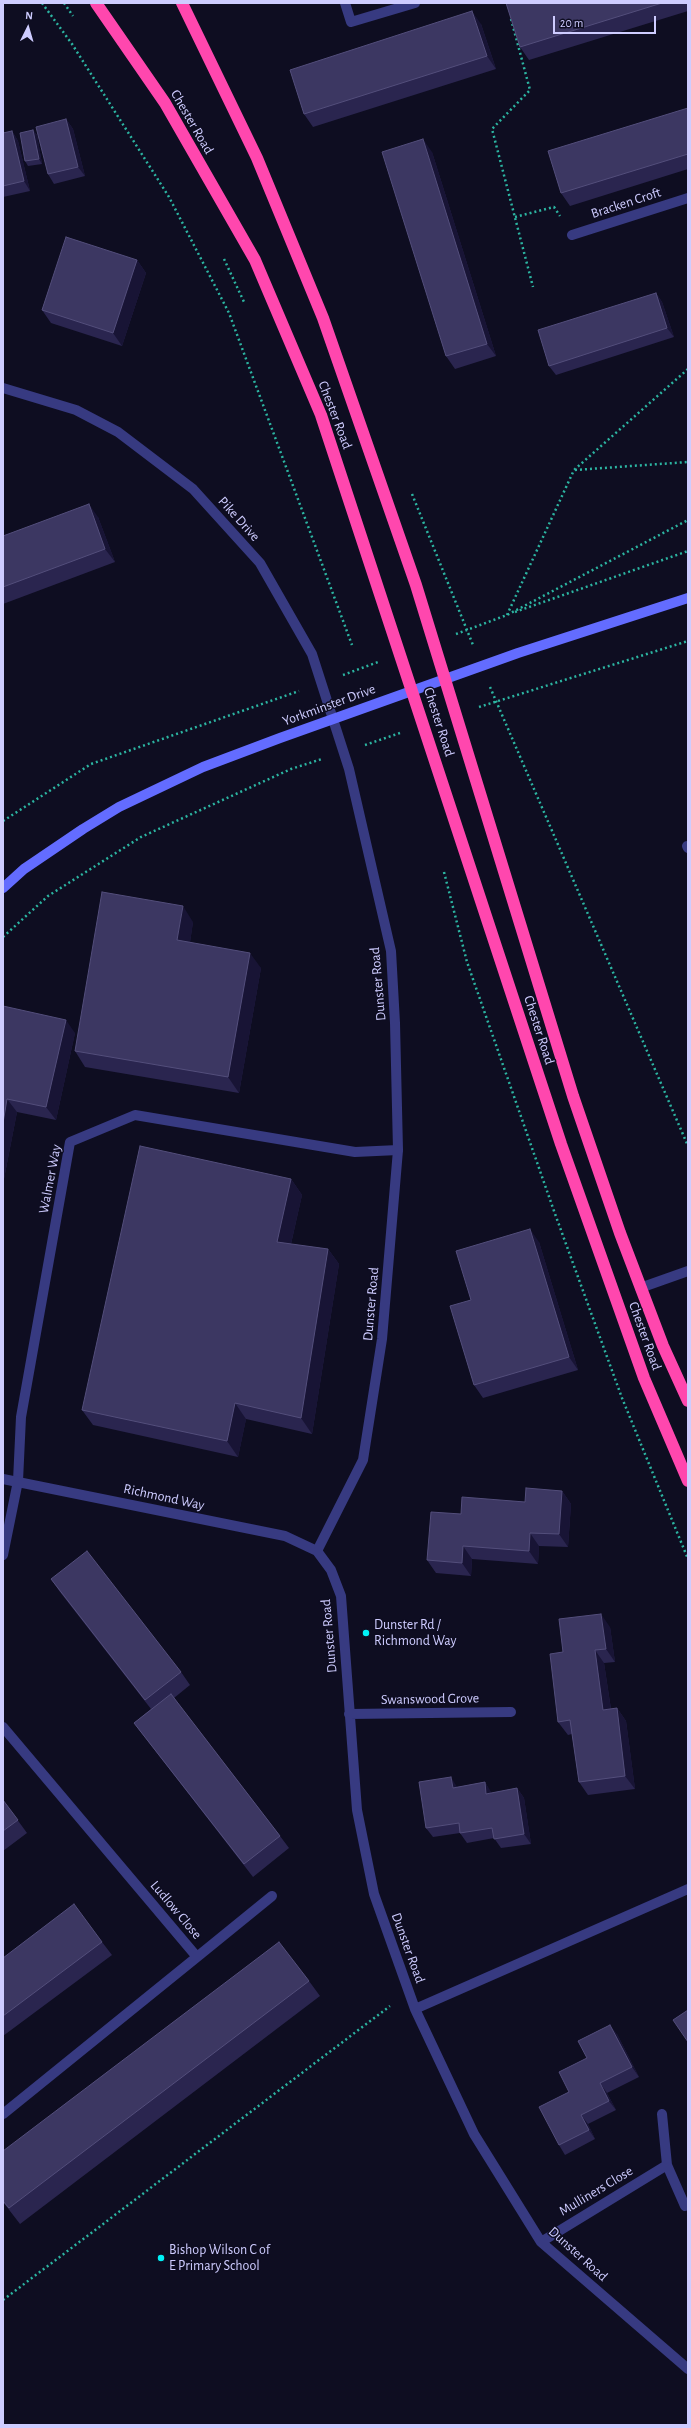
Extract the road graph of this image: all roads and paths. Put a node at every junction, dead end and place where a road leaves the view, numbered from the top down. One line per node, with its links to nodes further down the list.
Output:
1 (42, 3): 25 (path)
2 (64, 3): 8 (path)
3 (96, 3): 44 (highway, Chester Road)
4 (182, 3): 41 (highway, Chester Road)
5 (345, 3): 6 (street)
6 (416, 3)
7 (511, 18): 10 (path)
8 (78, 21)
9 (688, 198): 11 (street, Bracken Croft)
10 (515, 217): 11 (path); 13 (path)
11 (572, 235)
12 (223, 257): 14 (path)
13 (534, 287)
14 (247, 308)
15 (688, 369): 18 (path)
16 (3, 388): 33 (street, Pike Drive)
17 (688, 462): 18 (path)
18 (574, 470): 23 (path)
19 (412, 492): 26 (path)
20 (688, 520): 23 (path)
21 (688, 551): 23 (path)
22 (688, 598): 36 (street, Yorkminster Drive)
23 (506, 615)
24 (688, 641): 30 (path)
25 (352, 645)
26 (474, 647)
27 (379, 656): 28 (path)
28 (381, 663)
29 (489, 684): 38 (path)
30 (531, 690)
31 (269, 702): 34 (path)
32 (291, 769): 37 (path)
33 (349, 769): 39 (street, Dunster Road)
34 (3, 821)
35 (443, 869): 48 (path)
36 (3, 888)
37 (3, 937)
38 (688, 1146)
39 (398, 1150): 45 (street, Walmer Way); 46 (street, Dunster Road)
40 (688, 1271): 41 (street)
41 (640, 1288): 42 (highway, Chester Road)
42 (688, 1401)
43 (3, 1479): 45 (street, Richmond Way)
44 (688, 1481)
45 (18, 1482): 46 (street, Richmond Way); 47 (street)
46 (317, 1551): 50 (street, Dunster Road)
47 (3, 1555)
48 (688, 1559)
49 (511, 1712): 50 (street, Swanswood Grove)
50 (349, 1714): 55 (street, Dunster Road)
51 (3, 1727): 54 (street, Ludlow Close)
52 (688, 1890): 56 (street)
53 (272, 1896): 54 (street)
54 (197, 1957): 57 (street, Ludlow Close)
55 (409, 1991): 56 (street, Dunster Road); 62 (path)
56 (415, 2009): 61 (street, Dunster Road)
57 (3, 2114)
58 (662, 2114): 59 (street)
59 (667, 2165): 60 (street); 61 (street, Mulliners Close)
60 (685, 2206)
61 (541, 2242): 63 (street, Dunster Road)
62 (3, 2300)
63 (688, 2369)

